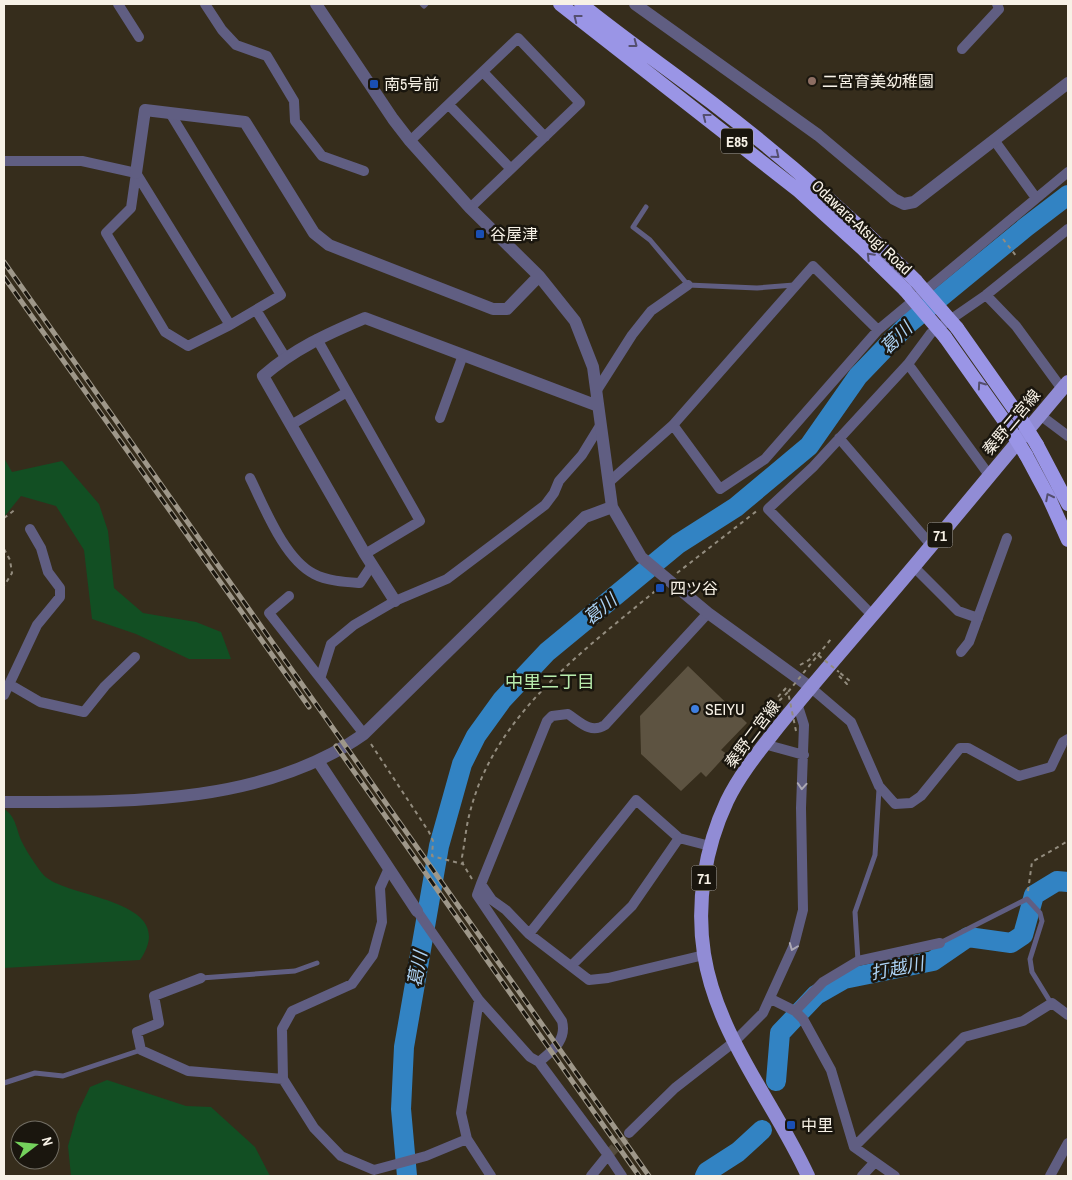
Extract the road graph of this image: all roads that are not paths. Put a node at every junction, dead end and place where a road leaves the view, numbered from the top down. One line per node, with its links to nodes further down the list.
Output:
1 (118, 4): 8 (street)
2 (205, 4): 19 (street)
3 (318, 4): 16 (street)
4 (560, 4): 55 (highway, Odawara-Atsugi Road / E85, one-way to 4, bridge)
5 (581, 4): 51 (highway, Odawara-Atsugi Road / E85, one-way to 51, bridge)
6 (635, 4): 15 (street)
7 (997, 4): 9 (street)
8 (139, 37)
9 (962, 49)
10 (483, 72): 12 (street); 14 (street); 14 (street)
11 (1068, 83): 15 (street)
12 (450, 105): 16 (street); 18 (street)
13 (170, 113): 21 (street); 26 (street); 30 (street)
14 (545, 136): 18 (street)
15 (994, 140): 22 (street)
16 (410, 141): 24 (street)
17 (4, 161): 21 (street)
18 (511, 169): 24 (street)
19 (364, 171)
20 (1068, 172): 22 (street)
21 (136, 173): 31 (street); 31 (street)
22 (1036, 198): 32 (street)
23 (646, 207): 27 (lane)
24 (470, 208): 26 (street)
25 (1068, 228): 29 (street)
26 (539, 276): 38 (street)
27 (688, 285): 28 (lane); 38 (street)
28 (794, 285): 32 (street); 45 (street)
29 (986, 296): 36 (street); 37 (street)
30 (256, 310): 31 (street); 35 (street)
31 (230, 325)
32 (878, 330): 45 (street)
33 (317, 339): 34 (street); 35 (street); 39 (street)
34 (463, 354): 40 (street); 42 (street)
35 (285, 358): 44 (street)
36 (908, 364): 47 (street); 48 (street)
37 (1065, 385): 41 (main road, 秦野二宮線 / 71)
38 (597, 390): 40 (street)
39 (347, 392): 44 (street); 57 (street)
40 (598, 406): 43 (street)
41 (1040, 416): 46 (street); 48 (main road, 秦野二宮線 / 71)
42 (440, 418)
43 (601, 424): 50 (street); 60 (street)
44 (291, 425): 57 (street)
45 (673, 425): 50 (street)
46 (1068, 436)
47 (840, 438): 56 (street); 62 (street)
48 (989, 475): 56 (main road, 秦野二宮線 / 71)
49 (250, 478): 57 (street)
50 (608, 483): 52 (street)
51 (1068, 504)
52 (612, 507): 61 (street); 71 (street)
53 (30, 529): 67 (street)
54 (1007, 538): 63 (street)
55 (1068, 540)
56 (931, 545): 58 (main road, 秦野二宮線 / 71)
57 (368, 560): 60 (street)
58 (914, 566): 62 (main road, 秦野二宮線 / 71); 63 (street)
59 (289, 596): 66 (street)
60 (395, 601): 66 (street)
61 (708, 613): 68 (street); 81 (street)
62 (872, 615): 68 (main road, 秦野二宮線 / 71)
63 (978, 618): 64 (street)
64 (961, 652)
65 (136, 657): 67 (street)
66 (321, 676): 71 (street)
67 (9, 684): 69 (street)
68 (810, 687): 70 (main road, 秦野二宮線 / 71); 76 (street)
69 (4, 695)
70 (797, 703): 73 (main road, 秦野二宮線 / 71); 74 (street)
71 (364, 734): 75 (street)
72 (1068, 739): 76 (street)
73 (764, 744): 74 (street); 79 (main road, 秦野二宮線 / 71)
74 (804, 755): 90 (street, one-way to 90)
75 (318, 761): 77 (street); 80 (street)
76 (879, 786): 86 (lane)
77 (4, 802)
78 (678, 838): 79 (street); 83 (street); 88 (street)
79 (710, 846): 85 (main road, 秦野二宮線 / 71)
80 (389, 868): 82 (street); 98 (street)
81 (480, 887): 83 (street); 97 (street)
82 (417, 910): 91 (street)
83 (530, 934): 88 (street)
84 (940, 943): 86 (street); 92 (lane)
85 (704, 955): 88 (street); 95 (main road, 秦野二宮線 / 71)
86 (858, 961): 93 (street)
87 (317, 963): 89 (lane)
88 (570, 966)
89 (201, 978): 96 (street)
90 (771, 998): 93 (street); 95 (street)
91 (480, 1000): 97 (street); 101 (street)
92 (1052, 1004): 94 (street); 103 (street)
93 (795, 1011): 103 (street)
94 (1068, 1015)
95 (734, 1042): 100 (street); 111 (main road, 秦野二宮線 / 71)
96 (141, 1050): 98 (street); 99 (lane)
97 (539, 1062): 105 (street)
98 (283, 1079): 107 (street)
99 (4, 1083)
100 (629, 1133)
101 (467, 1139): 107 (street); 108 (street)
102 (1068, 1143): 104 (street)
103 (854, 1147): 106 (street)
104 (1064, 1154): 114 (street)
105 (608, 1156): 109 (street); 110 (street)
106 (874, 1163): 112 (street); 113 (street)
107 (373, 1173)
108 (491, 1176)
109 (591, 1176)
110 (622, 1176)
111 (808, 1176)
112 (862, 1176)
113 (895, 1176)
114 (1050, 1176)

